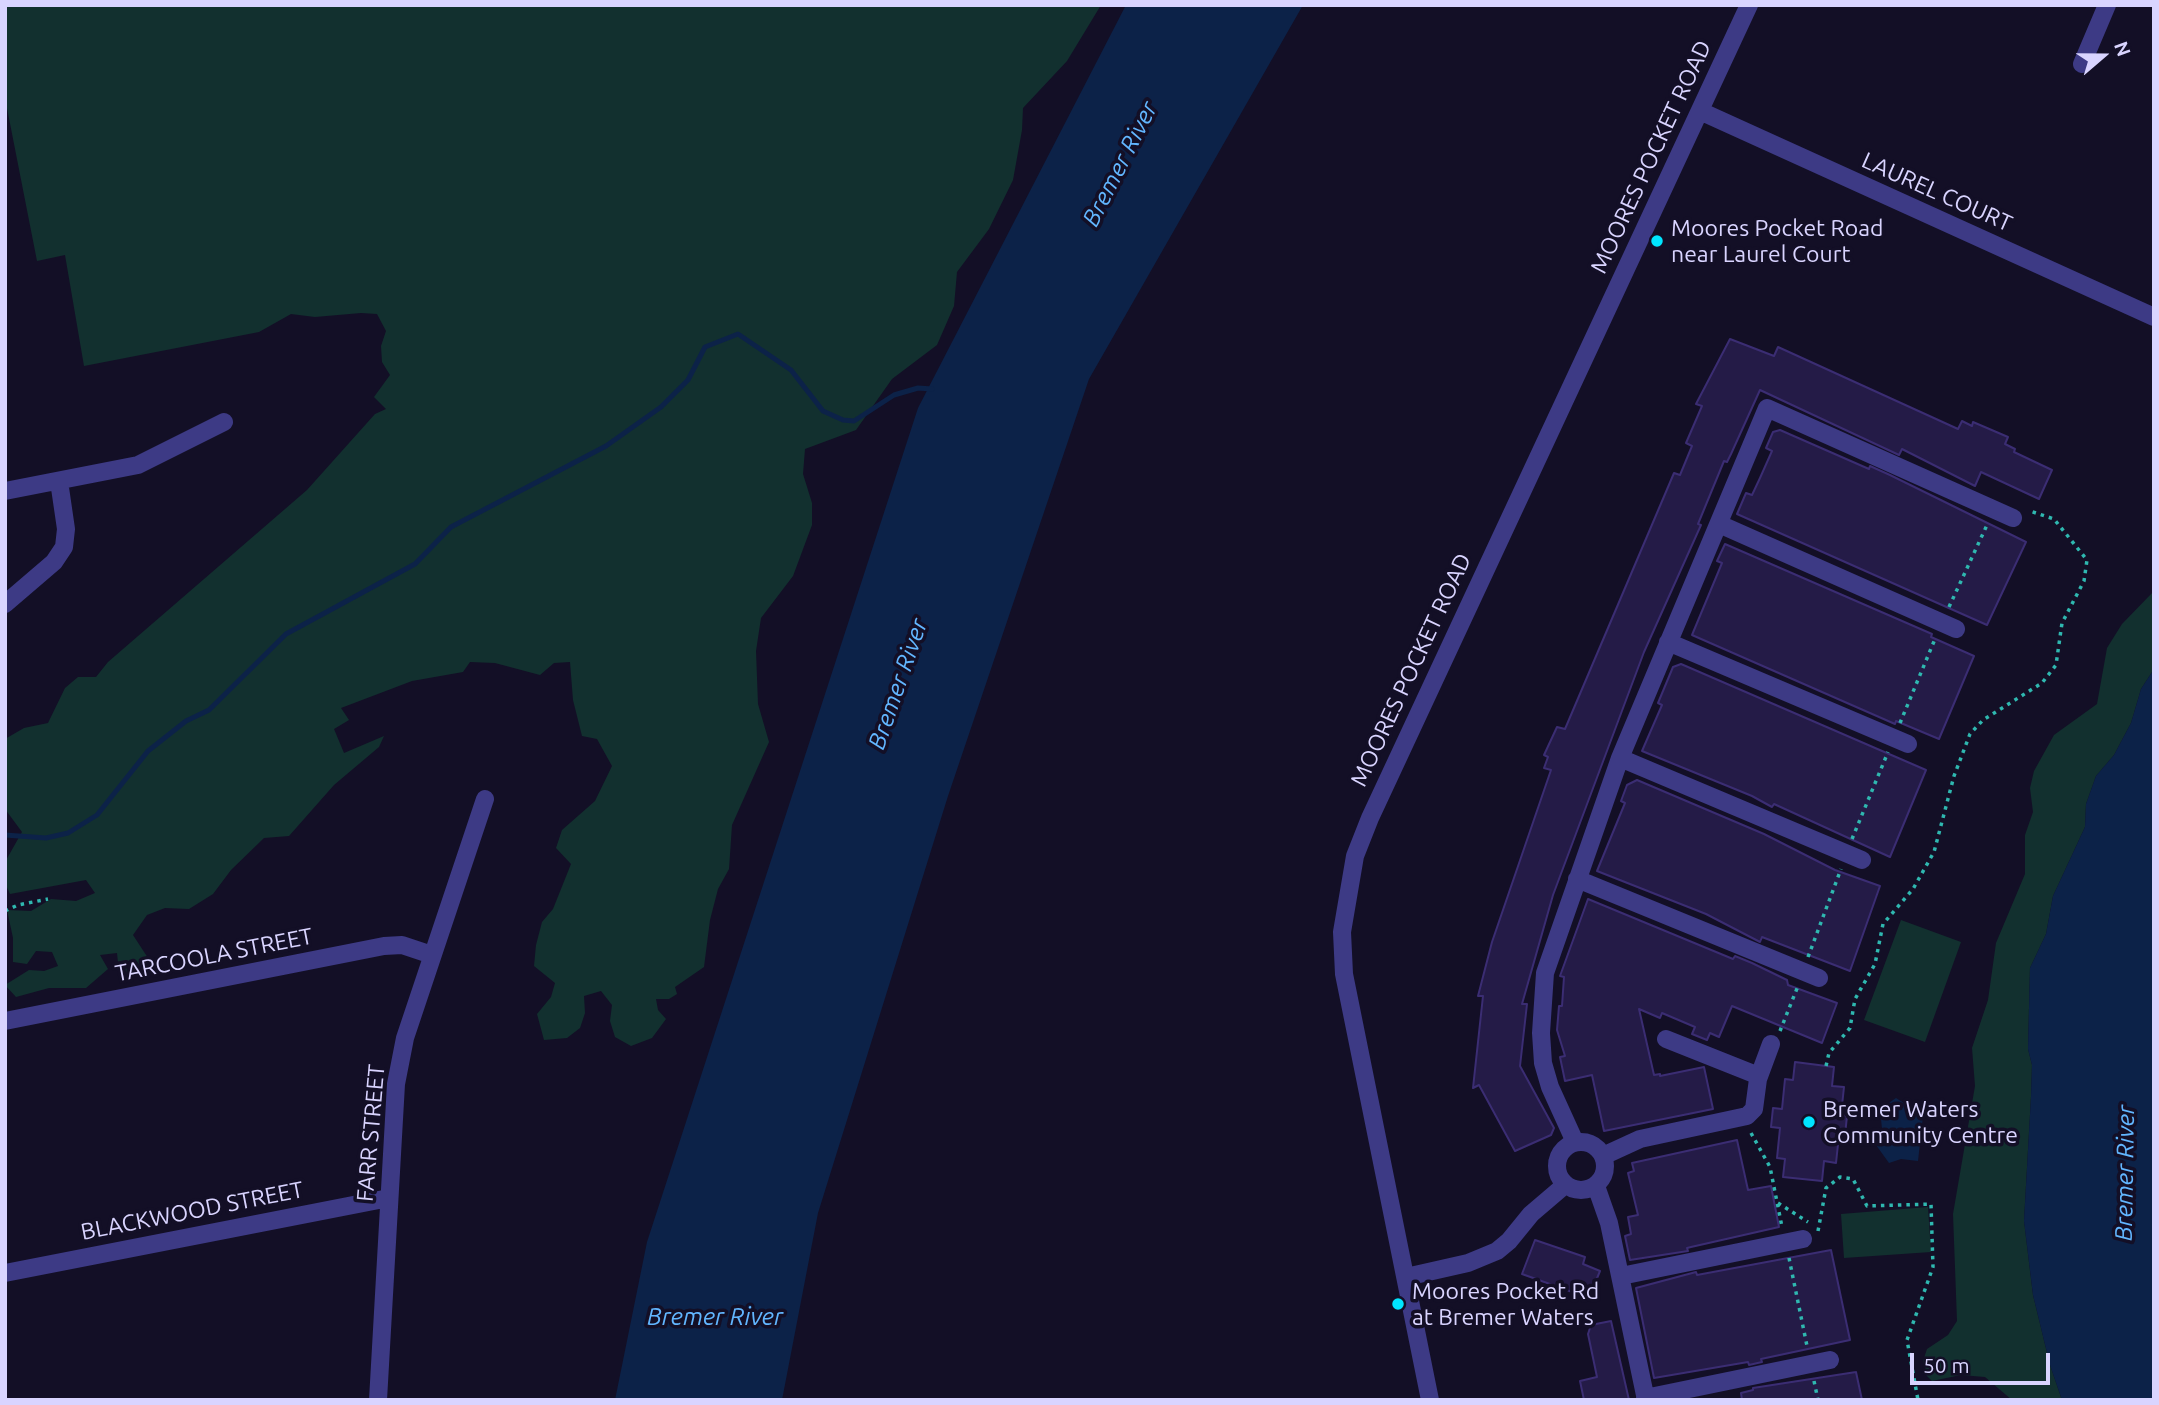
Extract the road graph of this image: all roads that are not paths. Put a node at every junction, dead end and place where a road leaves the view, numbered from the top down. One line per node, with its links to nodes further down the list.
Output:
1 (1749, 5): 4 (street, MOORES POCKET ROAD)
2 (2107, 5): 3 (street)
3 (2082, 64)
4 (1700, 111): 5 (street, LAUREL COURT); 33 (street, MOORES POCKET ROAD)
5 (2154, 317)
6 (224, 422): 7 (street)
7 (59, 481): 8 (street); 11 (street)
8 (5, 491)
9 (2005, 514): 10 (street)
10 (1719, 524): 12 (street); 13 (street)
11 (5, 604)
12 (1949, 626)
13 (1668, 642): 14 (street); 15 (street)
14 (1900, 741)
15 (1620, 758): 17 (street); 18 (street)
16 (485, 799): 19 (street, FARR STREET)
17 (1854, 857)
18 (1577, 879): 20 (street); 25 (street)
19 (432, 955): 21 (street, TARCOOLA STREET); 29 (street, FARR STREET)
20 (1819, 978)
21 (5, 1021)
22 (1666, 1039): 24 (street)
23 (1771, 1044): 24 (street)
24 (1759, 1076): 26 (street)
25 (1575, 1142): 26 (street); 27 (street)
26 (1603, 1156): 28 (street)
27 (1565, 1185): 28 (street); 33 (street)
28 (1596, 1186): 32 (street)
29 (389, 1198): 31 (street, BLACKWOOD STREET); 36 (street, FARR STREET)
30 (1791, 1242): 32 (street)
31 (5, 1273)
32 (1621, 1276): 35 (street)
33 (1405, 1277): 37 (street, MOORES POCKET ROAD)
34 (1830, 1360): 35 (street)
35 (1646, 1399)
36 (378, 1400)
37 (1430, 1400)

